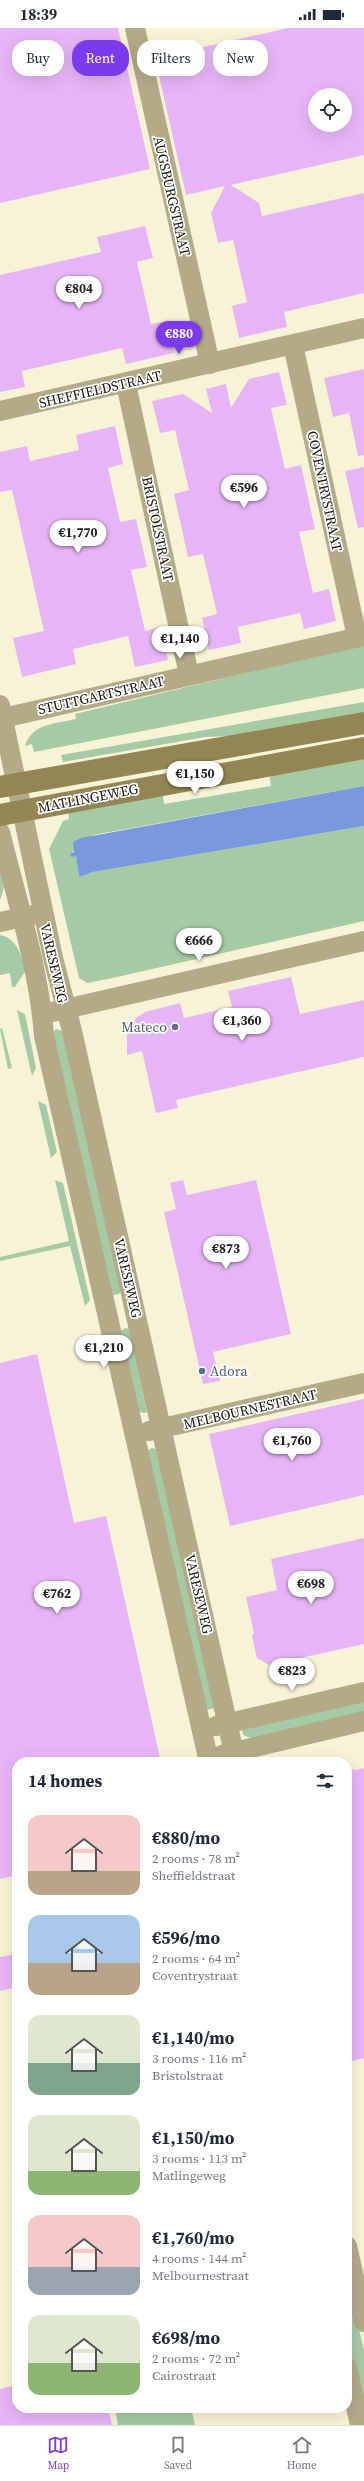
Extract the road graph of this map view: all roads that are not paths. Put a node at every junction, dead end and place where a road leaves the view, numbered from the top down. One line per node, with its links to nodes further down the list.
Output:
1 (135, 28): 4 (street, AUGSBURGSTRAAT)
2 (364, 328): 3 (street, SHEFFIELDSTRAAT)
3 (293, 345): 4 (street, SHEFFIELDSTRAAT); 7 (street, COVENTRYSTRAAT)
4 (210, 364): 5 (street, SHEFFIELDSTRAAT)
5 (126, 384): 6 (street, SHEFFIELDSTRAAT); 8 (street, BRISTOLSTRAAT)
6 (0, 411)
7 (361, 637): 8 (street, STUTTGARTSTRAAT)
8 (189, 675): 9 (street, STUTTGARTSTRAAT)
9 (1, 712): 12 (street, VARESEWEG)
10 (364, 724): 12 (main road, MATLINGEWEG)
11 (364, 748): 13 (main road, MATLINGEWEG)
12 (8, 786): 13 (street, VARESEWEG)
13 (21, 811): 14 (main road, MATLINGEWEG); 16 (street, VARESEWEG)
14 (0, 815)
15 (0, 832): 17 (street, VARESEWEG)
16 (43, 913): 17 (street, VARESEWEG); 20 (street, VARESEWEG)
17 (21, 918): 18 (street, VARESEWEG); 21 (street, VARESEWEG)
18 (0, 922)
19 (364, 941): 20 (street)
20 (65, 1009): 21 (street); 23 (street, VARESEWEG)
21 (42, 1015): 24 (street, VARESEWEG)
22 (364, 1384): 23 (street, MELBOURNESTRAAT)
23 (162, 1429): 24 (street, MELBOURNESTRAAT); 27 (street, VARESEWEG)
24 (136, 1434): 28 (street, VARESEWEG)
25 (364, 1692): 27 (street)
26 (364, 1721): 30 (street)
27 (228, 1723): 28 (street); 30 (street, VARESEWEG)
28 (202, 1729): 29 (street, VARESEWEG)
29 (207, 1757)
30 (235, 1757)
31 (352, 2257): 32 (street)
32 (364, 2322)
33 (352, 2389): 34 (street)
34 (360, 2425)

